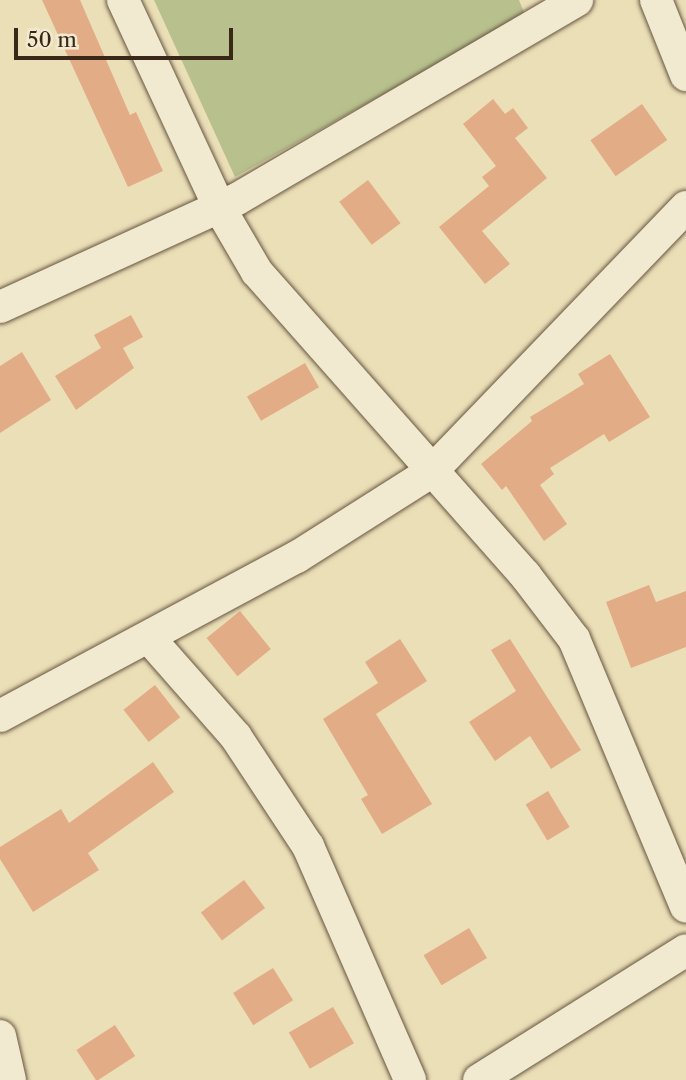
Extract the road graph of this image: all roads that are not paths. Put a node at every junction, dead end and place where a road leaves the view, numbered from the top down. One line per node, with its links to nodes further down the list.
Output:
1 (123, 0): 5 (street)
2 (577, 0): 5 (street)
3 (656, 0): 4 (street)
4 (686, 75)
5 (219, 207): 7 (street); 8 (street)
6 (686, 207): 8 (street)
7 (0, 307)
8 (432, 472): 9 (street); 11 (street)
9 (150, 639): 10 (street); 15 (street)
10 (0, 716)
11 (686, 907)
12 (686, 950): 16 (street)
13 (0, 1036): 14 (street)
14 (10, 1080)
15 (410, 1080)
16 (479, 1080)

